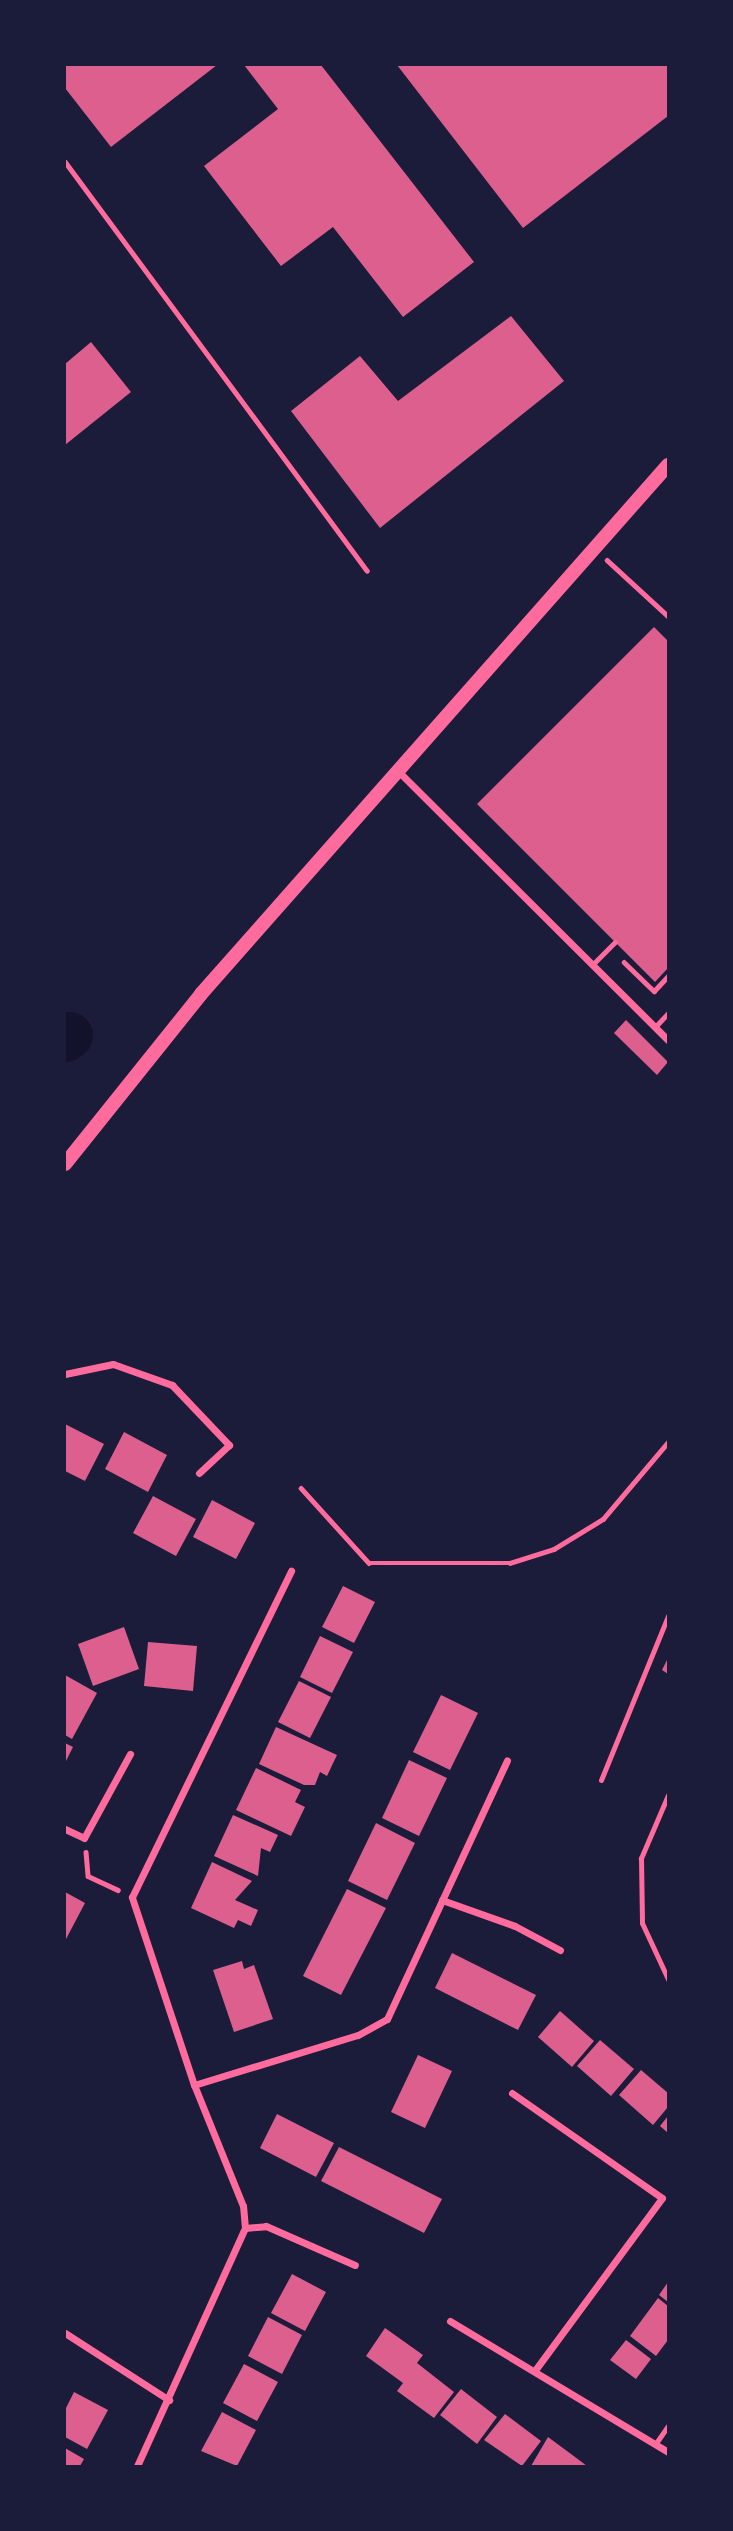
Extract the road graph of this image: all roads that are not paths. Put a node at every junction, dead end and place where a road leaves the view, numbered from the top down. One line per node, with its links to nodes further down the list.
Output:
1 (65, 162): 3 (lane)
2 (668, 465): 4 (main road)
3 (367, 570)
4 (400, 772): 6 (street); 10 (main road)
5 (615, 942): 6 (lane)
6 (593, 964): 8 (street)
7 (668, 1013): 8 (lane)
8 (655, 1027): 9 (street)
9 (668, 1040)
10 (65, 1164)
11 (65, 1374): 12 (street)
12 (199, 1473)
13 (291, 1571): 23 (street)
14 (668, 1616): 17 (lane)
15 (130, 1754): 19 (street)
16 (507, 1761): 20 (street)
17 (601, 1780)
18 (668, 1795): 22 (lane)
19 (65, 1829)
20 (442, 1900): 21 (street); 23 (street)
21 (560, 1951)
22 (668, 1979)
23 (194, 2085): 26 (street)
24 (512, 2093): 25 (street)
25 (665, 2197): 30 (street)
26 (245, 2228): 27 (street); 31 (street)
27 (355, 2265)
28 (450, 2322): 30 (street)
29 (65, 2333): 31 (street)
30 (536, 2369): 33 (street)
31 (169, 2400): 35 (street)
32 (668, 2426): 33 (lane)
33 (656, 2443): 34 (street)
34 (668, 2452)
35 (137, 2466)

